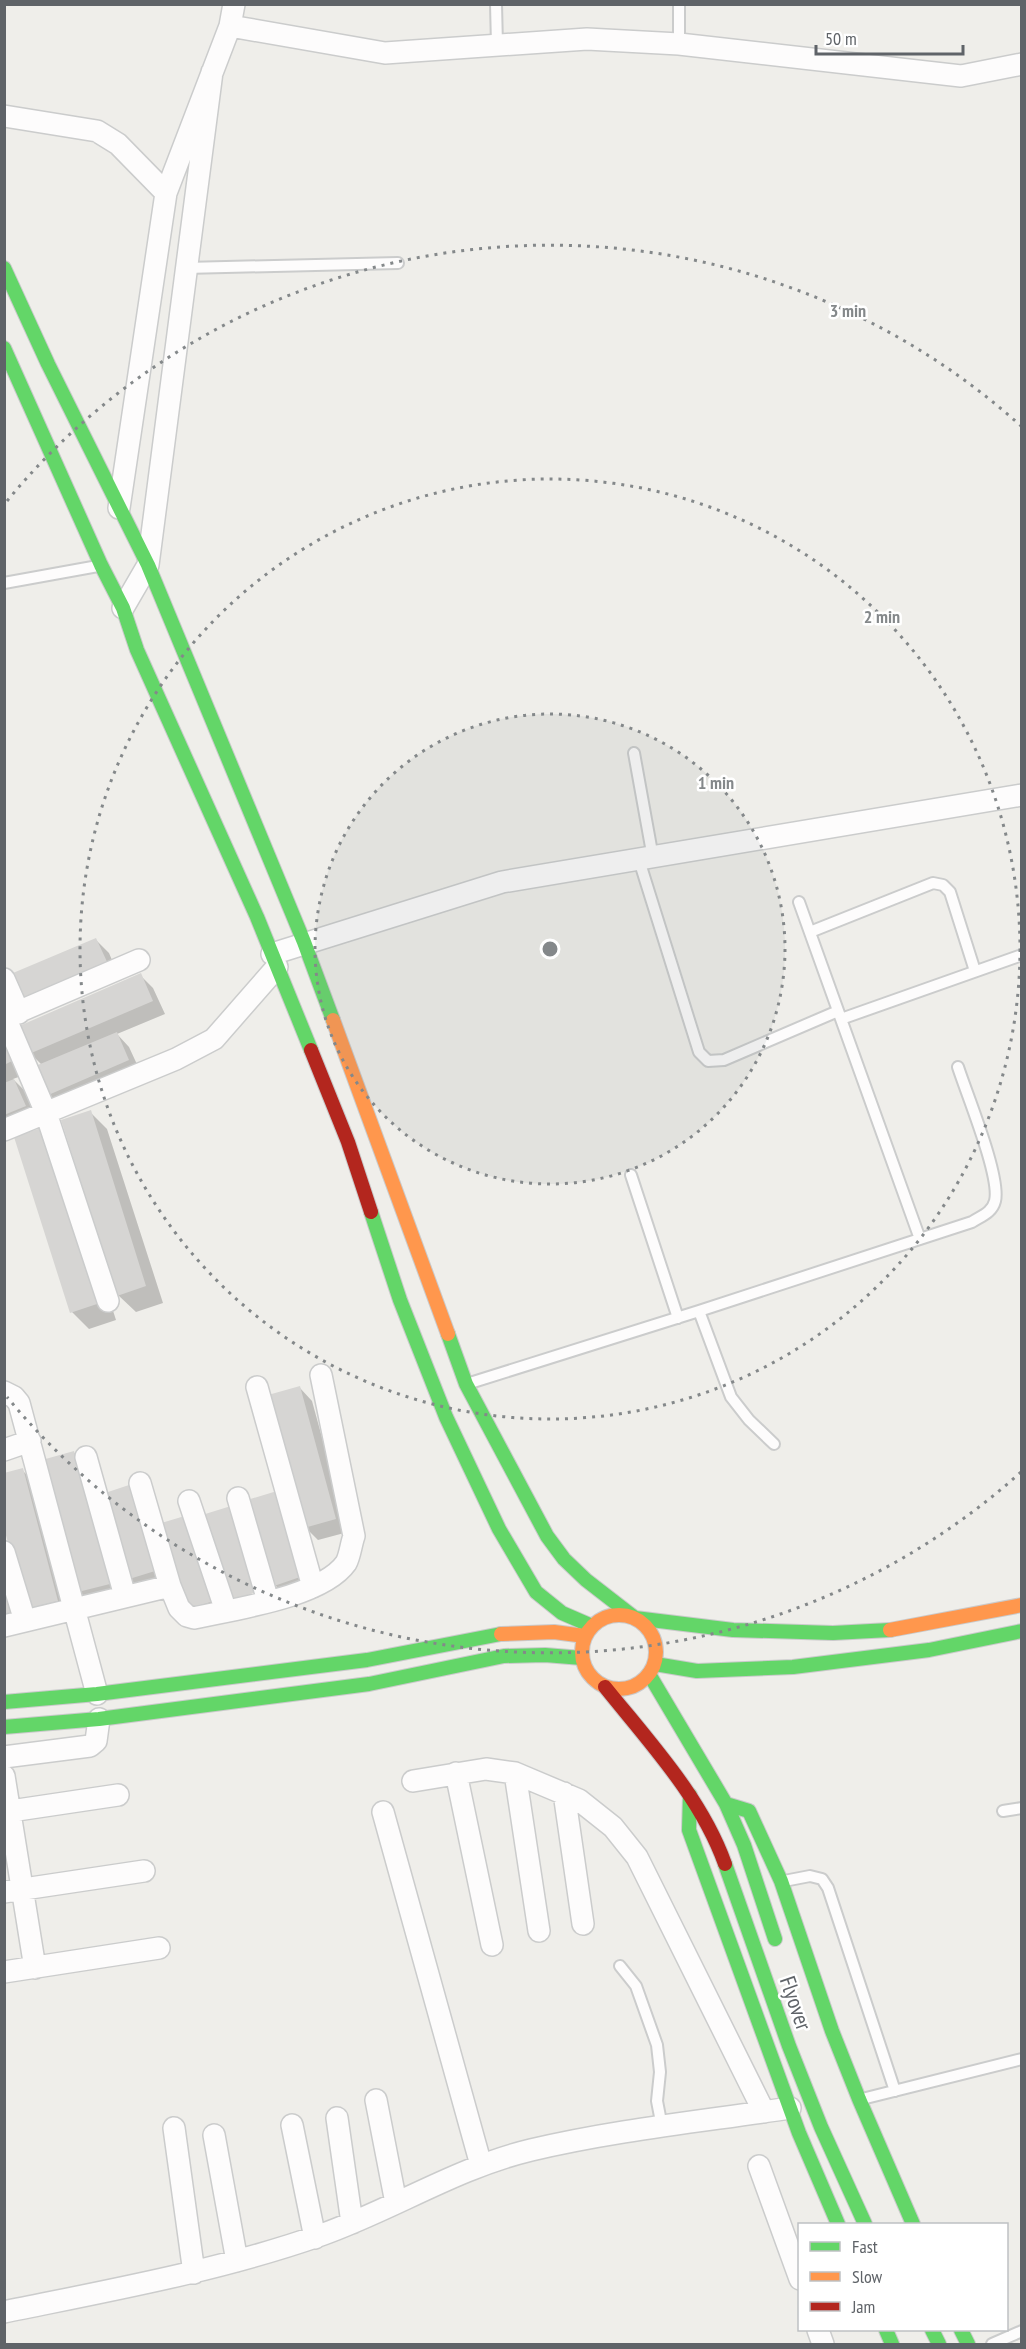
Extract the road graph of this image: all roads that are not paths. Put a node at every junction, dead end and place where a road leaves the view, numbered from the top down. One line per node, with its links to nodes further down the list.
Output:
1 (234, 4): 4 (street)
2 (496, 4): 6 (lane)
3 (679, 4): 5 (lane)
4 (230, 26): 6 (street); 8 (street)
5 (679, 44): 6 (street); 7 (street)
6 (497, 45)
7 (1022, 64)
8 (212, 72): 10 (street); 13 (street)
9 (4, 116): 10 (street)
10 (166, 193): 15 (street)
11 (398, 263): 13 (lane)
12 (4, 268): 15 (main road)
13 (185, 268): 17 (street)
14 (4, 348): 16 (main road)
15 (119, 508): 17 (main road)
16 (101, 566): 18 (lane); 19 (main road)
17 (148, 566): 19 (street); 25 (main road)
18 (4, 583)
19 (123, 608): 28 (main road)
20 (634, 753): 22 (lane)
21 (1022, 795): 22 (street)
22 (646, 859): 25 (street); 31 (lane)
23 (799, 902): 24 (lane)
24 (810, 932): 29 (lane); 31 (lane)
25 (304, 942): 28 (street); 42 (main road)
26 (1022, 955): 29 (lane)
27 (139, 960): 32 (street)
28 (274, 961): 34 (street); 62 (main road)
29 (975, 971): 31 (lane)
30 (4, 979): 32 (street)
31 (840, 1015): 37 (lane)
32 (9, 1016): 34 (street)
33 (958, 1067): 37 (lane)
34 (46, 1113): 35 (street); 38 (street)
35 (4, 1130)
36 (631, 1175): 40 (lane)
37 (920, 1239): 39 (lane)
38 (108, 1301)
39 (699, 1311): 40 (lane); 46 (lane)
40 (678, 1318): 42 (lane)
41 (321, 1375): 54 (street)
42 (466, 1384): 60 (main road)
43 (257, 1387): 54 (street)
44 (4, 1392): 45 (street)
45 (30, 1441): 47 (street); 58 (street)
46 (774, 1443)
47 (4, 1449)
48 (86, 1457): 55 (street)
49 (140, 1483): 53 (street)
50 (238, 1498): 56 (street)
51 (189, 1501): 59 (street)
52 (4, 1552): 61 (street)
53 (170, 1586): 55 (street); 59 (street)
54 (313, 1587): 56 (street)
55 (125, 1596): 58 (street)
56 (268, 1601): 59 (street)
57 (1022, 1605): 60 (main road)
58 (74, 1608): 61 (street); 67 (street)
59 (226, 1611)
60 (635, 1618): 62 (main road); 65 (main road)
61 (15, 1623)
62 (589, 1631): 64 (main road); 67 (main road)
63 (1022, 1631): 65 (main road)
64 (582, 1658): 66 (main road); 69 (main road)
65 (652, 1669): 66 (main road); 79 (main road, Flyover)
66 (605, 1687): 77 (main road, Flyover)
67 (97, 1694): 68 (main road)
68 (4, 1702)
69 (99, 1719): 70 (main road); 71 (street)
70 (4, 1727)
71 (4, 1757)
72 (456, 1773): 73 (street); 75 (street); 89 (street)
73 (515, 1773): 76 (street); 88 (street)
74 (4, 1776): 81 (street)
75 (413, 1781)
76 (564, 1793): 87 (street); 100 (street)
77 (690, 1794): 99 (main road); 111 (main road, Flyover)
78 (118, 1796): 81 (street)
79 (726, 1804): 85 (main road); 91 (main road, Flyover)
80 (1022, 1808): 82 (lane)
81 (8, 1811): 86 (street)
82 (1003, 1811)
83 (383, 1812): 106 (street)
84 (144, 1871): 86 (street)
85 (781, 1881): 96 (lane); 97 (main road)
86 (14, 1891): 93 (street)
87 (583, 1924)
88 (539, 1931)
89 (492, 1945)
90 (159, 1948): 93 (street)
91 (781, 1956)
92 (620, 1966): 103 (lane)
93 (35, 1968): 94 (street)
94 (4, 1972)
95 (1022, 2059): 96 (lane)
96 (895, 2091): 97 (lane)
97 (858, 2099): 112 (main road)
98 (376, 2100): 108 (street)
99 (790, 2108): 100 (street); 110 (main road)
100 (764, 2112): 103 (street)
101 (337, 2118): 109 (street)
102 (292, 2125): 113 (street)
103 (662, 2127): 106 (street)
104 (174, 2128): 115 (street)
105 (214, 2135): 114 (street)
106 (481, 2165): 108 (street)
107 (759, 2166): 116 (street)
108 (396, 2203): 109 (street)
109 (352, 2223): 113 (street)
110 (838, 2223)
111 (865, 2223)
112 (913, 2223)
113 (315, 2238): 114 (street)
114 (237, 2261): 115 (street)
115 (194, 2273): 117 (street)
116 (798, 2273)
117 (4, 2312)
118 (1022, 2331): 119 (lane)
119 (992, 2344)

